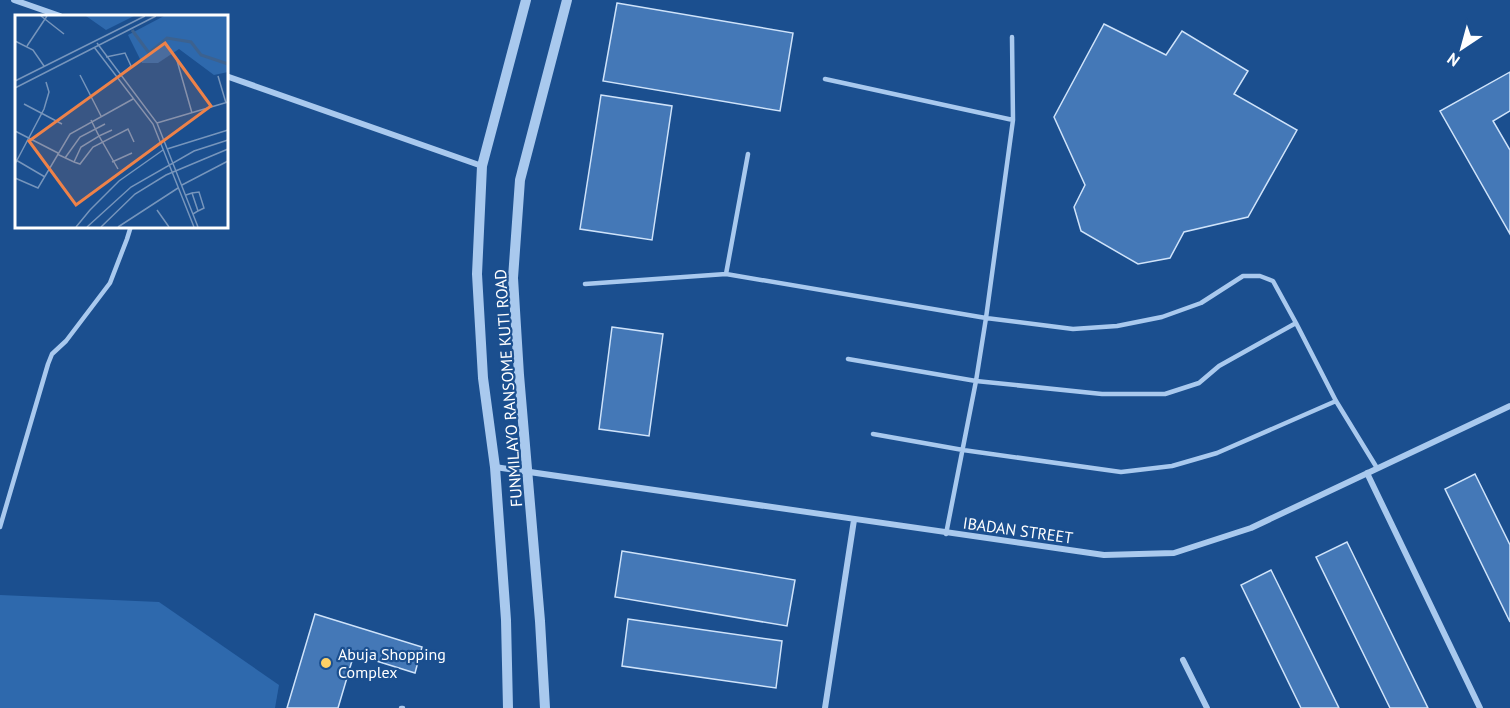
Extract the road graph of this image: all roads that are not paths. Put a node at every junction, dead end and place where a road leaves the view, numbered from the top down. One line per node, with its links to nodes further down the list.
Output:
1 (14, 0): 4 (street)
2 (526, 0): 10 (street, FUNMILAYO RANSOME KUTI ROAD)
3 (567, 0): 24 (street, FUNMILAYO RANSOME KUTI ROAD)
4 (57, 15)
5 (1012, 37): 8 (lane)
6 (228, 77): 10 (street)
7 (825, 79): 8 (lane)
8 (1013, 120): 14 (lane)
9 (748, 154): 12 (lane)
10 (482, 166): 22 (street, FUNMILAYO RANSOME KUTI ROAD)
11 (130, 228): 27 (lane)
12 (726, 274): 13 (lane); 14 (lane)
13 (585, 284)
14 (986, 318): 15 (lane); 17 (lane)
15 (1296, 322): 17 (lane); 18 (lane)
16 (848, 359): 17 (lane)
17 (976, 381): 21 (lane)
18 (1336, 401): 21 (lane); 23 (lane)
19 (1510, 406): 23 (street, IBADAN STREET)
20 (873, 434): 21 (lane)
21 (963, 450): 28 (lane)
22 (495, 468): 24 (street, IBADAN STREET); 30 (street, FUNMILAYO RANSOME KUTI ROAD)
23 (1377, 468): 25 (street, IBADAN STREET)
24 (528, 473): 26 (street, IBADAN STREET); 31 (street, FUNMILAYO RANSOME KUTI ROAD)
25 (1367, 473): 28 (street, IBADAN STREET); 34 (street)
26 (854, 520): 28 (street, IBADAN STREET); 32 (street)
27 (0, 527)
28 (946, 534)
29 (1183, 660): 33 (street)
30 (508, 708)
31 (545, 708)
32 (825, 708)
33 (1207, 708)
34 (1480, 708)

